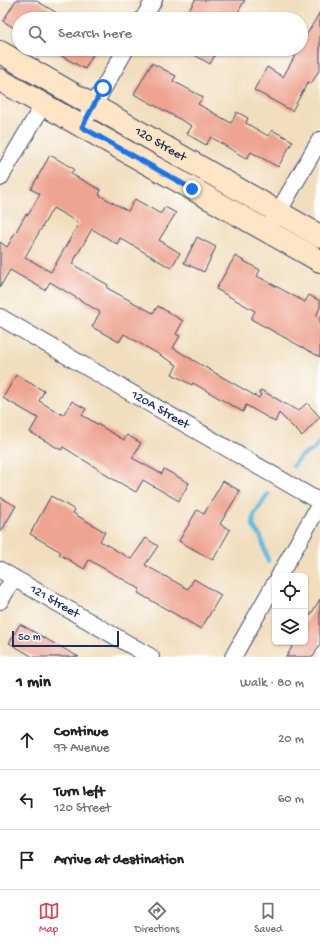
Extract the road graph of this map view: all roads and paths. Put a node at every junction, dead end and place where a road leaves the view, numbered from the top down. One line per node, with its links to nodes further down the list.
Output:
1 (154, 0): 2 (street)
2 (147, 12)
3 (0, 52): 7 (main road, 120 Street)
4 (122, 56): 7 (street)
5 (0, 80): 6 (main road, 120 Street)
6 (43, 105): 8 (main road, 120 Street); 10 (street)
7 (93, 106): 8 (street); 11 (main road, 120 Street)
8 (82, 127): 12 (main road, 120 Street)
9 (320, 140): 11 (street)
10 (0, 178)
11 (278, 212): 12 (street); 13 (main road, 120 Street)
12 (267, 231): 14 (main road, 120 Street)
13 (320, 236)
14 (320, 262)
15 (0, 317): 16 (street, 120A Street)
16 (320, 503): 17 (street)
17 (281, 573)
18 (7, 574): 20 (street); 21 (street, 121 Street)
19 (272, 588): 22 (street)
20 (0, 601)
21 (151, 657)
22 (233, 657)

